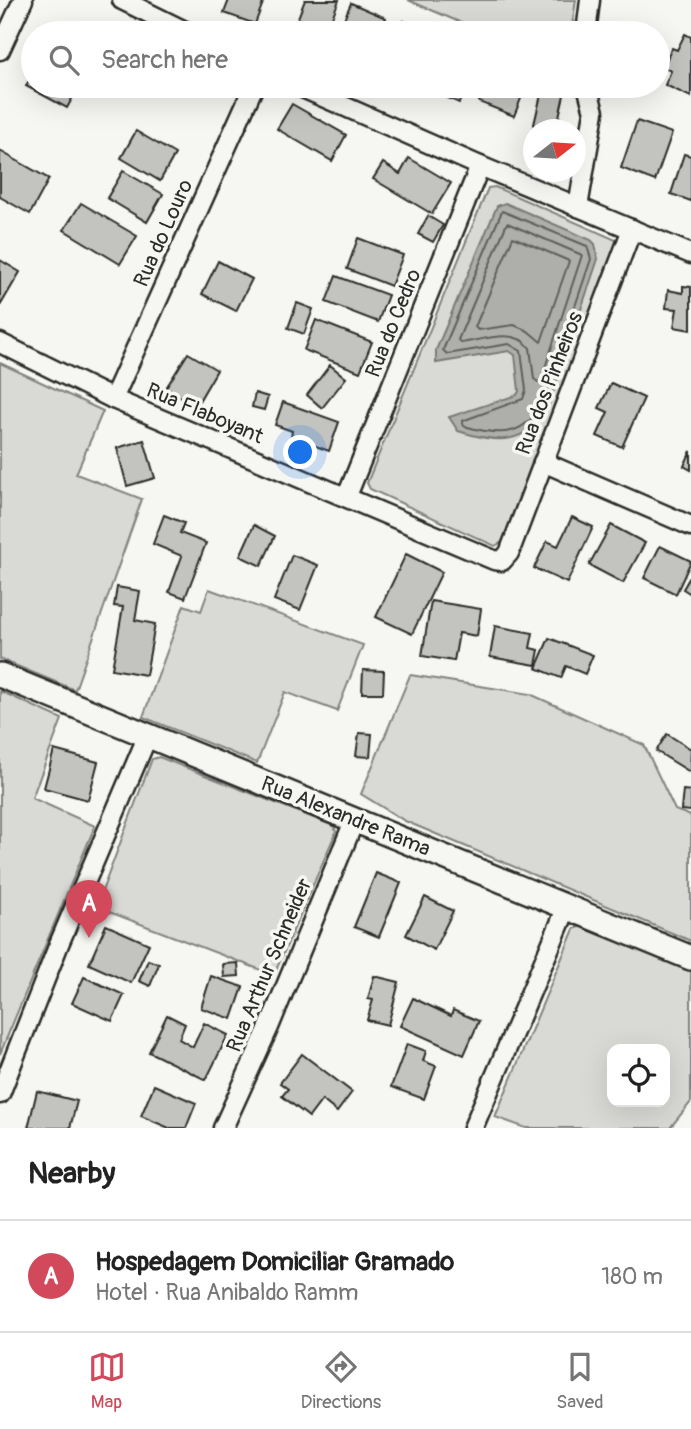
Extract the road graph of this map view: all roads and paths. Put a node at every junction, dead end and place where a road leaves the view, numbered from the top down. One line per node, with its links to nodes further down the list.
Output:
1 (122, 0): 4 (street)
2 (590, 0): 5 (street)
3 (22, 2): 6 (street)
4 (165, 21)
5 (587, 21)
6 (0, 50)
7 (249, 98): 15 (street, Rua do Louro)
8 (325, 98): 10 (street)
9 (590, 98): 11 (street)
10 (480, 166): 11 (street); 17 (street, Rua do Cedro)
11 (578, 207): 12 (street)
12 (632, 229): 13 (street); 16 (street, Rua dos Pinheiros)
13 (691, 254)
14 (0, 343): 15 (street, Rua Flaboyant)
15 (113, 399): 17 (street, Rua Flaboyant)
16 (543, 463): 18 (street); 19 (street, Rua dos Pinheiros)
17 (347, 496): 19 (street, Rua Flaboyant)
18 (691, 526)
19 (509, 553)
20 (0, 674): 21 (street, Rua Alexandre Rama)
21 (148, 736): 22 (street, Rua Alexandre Rama); 25 (street)
22 (355, 819): 23 (street, Rua Alexandre Rama); 26 (street, Rua Arthur Schneider)
23 (567, 906): 24 (street, Rua Alexandre Rama); 27 (street)
24 (691, 958)
25 (0, 1094)
26 (223, 1128)
27 (472, 1128)

